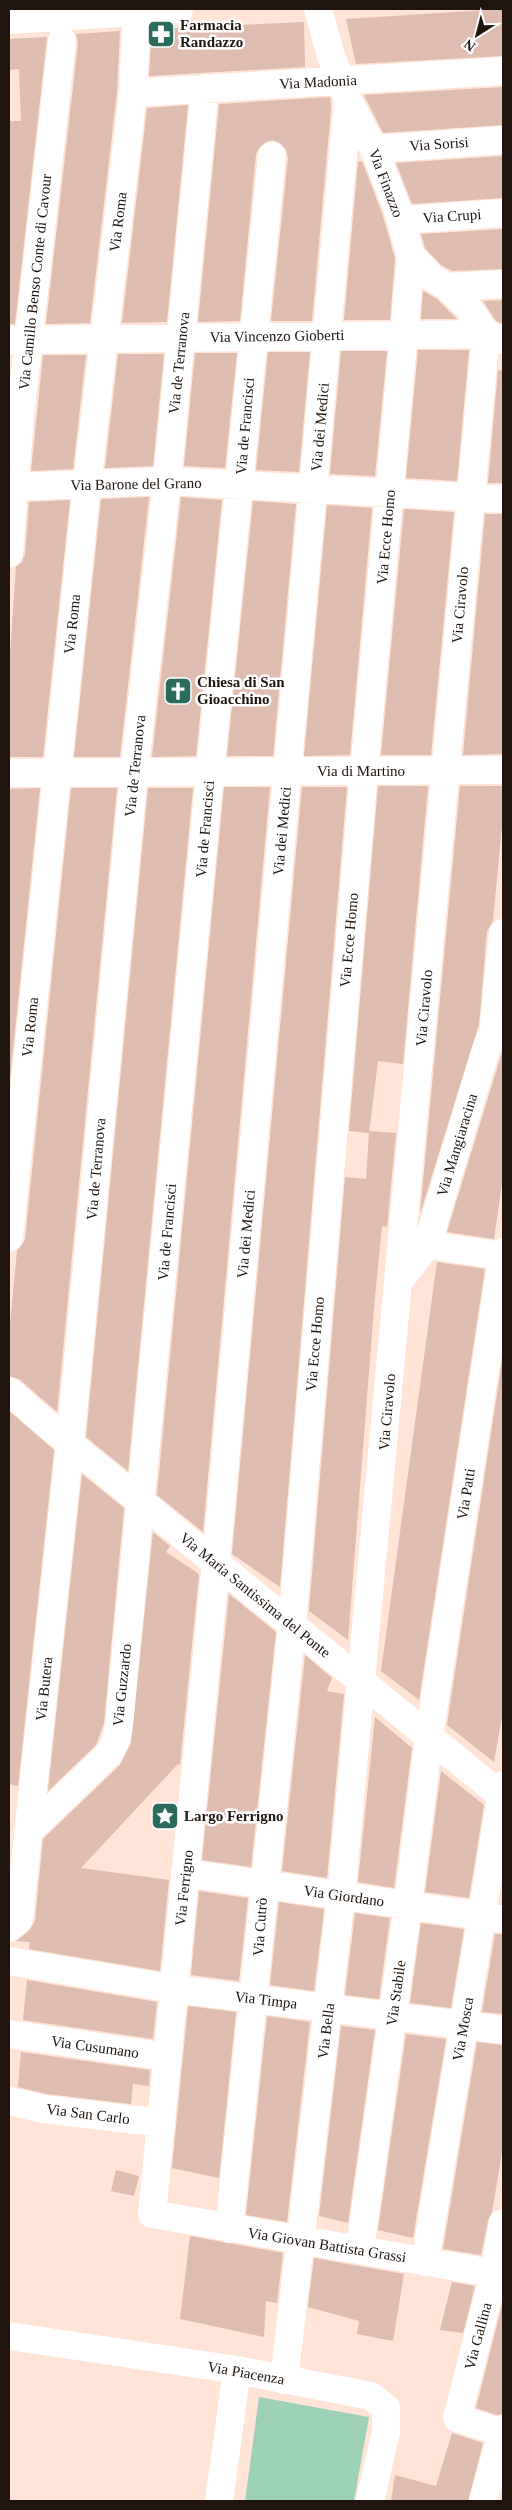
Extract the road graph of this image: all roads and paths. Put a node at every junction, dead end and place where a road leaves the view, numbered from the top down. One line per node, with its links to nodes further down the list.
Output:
1 (179, 9): 3 (street)
2 (318, 9): 8 (street, Via Finazzo)
3 (137, 11): 4 (street); 9 (street, Via Roma)
4 (9, 20)
5 (62, 40): 24 (street, Via Camillo Benso Conte di Cavour)
6 (503, 71): 8 (street, Via Madonia)
7 (206, 88): 8 (street, Via Madonia); 9 (street, Via Madonia); 20 (street, Via de Terranova)
8 (345, 90): 11 (street, Via Finazzo); 19 (street, Via dei Medici)
9 (133, 93): 23 (street, Via Roma)
10 (503, 140): 11 (street, Via Sorisi)
11 (374, 148): 14 (street, Via Finazzo)
12 (272, 156): 21 (street, Via de Francisci)
13 (503, 213): 14 (street, Via Crupi)
14 (400, 220): 15 (street, Via Finazzo)
15 (411, 256): 17 (street, Via Finazzo); 18 (street, Via Ecce Homo)
16 (503, 284): 17 (street)
17 (447, 287): 22 (street, Via Finazzo)
18 (402, 335): 19 (street, Via Vincenzo Gioberti); 22 (street, Via Vincenzo Gioberti); 31 (street, Via Ecce Homo)
19 (328, 336): 21 (street, Via Vincenzo Gioberti); 30 (street, Via dei Medici)
20 (182, 337): 21 (street, Via Vincenzo Gioberti); 23 (street, Via Vincenzo Gioberti); 26 (street, Via de Terranova)
21 (254, 337): 28 (street, Via de Francisci)
22 (495, 337): 32 (street, Via Ciravolo)
23 (105, 338): 24 (street, Via Vincenzo Gioberti); 27 (street, Via Roma)
24 (19, 339): 25 (street, Via Camillo Benso Conte di Cavour)
25 (14, 416): 29 (street, Via Camillo Benso Conte di Cavour)
26 (167, 481): 27 (street, Via Barone del Grano); 28 (street, Via Barone del Grano); 40 (street, Via de Terranova)
27 (88, 484): 29 (street, Via Barone del Grano); 42 (street, Via Roma)
28 (240, 485): 30 (street, Via Barone del Grano); 41 (street, Via de Francisci)
29 (11, 487): 34 (street, Via Camillo Benso Conte di Cavour)
30 (314, 489): 31 (street, Via Barone del Grano); 38 (street, Via dei Medici)
31 (391, 493): 32 (street, Via Barone del Grano); 36 (street, Via Ecce Homo)
32 (470, 497): 33 (street, Via Barone del Grano); 37 (street, Via Ciravolo)
33 (503, 499)
34 (9, 553)
35 (503, 770): 37 (street, Via di Martino)
36 (364, 771): 37 (street, Via di Martino); 38 (street, Via di Martino); 54 (street, Via Ecce Homo)
37 (445, 771): 49 (street, Via Ciravolo)
38 (287, 772): 41 (street, Via di Martino); 53 (street, Via dei Medici)
39 (9, 773): 42 (street, Via di Martino)
40 (134, 773): 41 (street, Via di Martino); 42 (street, Via di Martino); 51 (street, Via de Terranova)
41 (210, 773): 52 (street, Via de Francisci)
42 (56, 774): 46 (street, Via Roma)
43 (503, 933): 45 (street)
44 (503, 1004): 45 (street, Via Mangiaracina)
45 (494, 1047): 47 (street, Via Mangiaracina)
46 (9, 1238)
47 (427, 1245): 48 (street); 49 (street, Via Mangiaracina)
48 (503, 1254): 56 (street, Via Patti)
49 (400, 1280): 55 (street, Via Ciravolo)
50 (9, 1391): 51 (street, Via Maria Santissima del Ponte)
51 (70, 1444): 52 (street, Via Maria Santissima del Ponte); 58 (street, Via Butera)
52 (142, 1503): 53 (street, Via Maria Santissima del Ponte); 58 (street, Via Guzzardo)
53 (216, 1562): 54 (street, Via Maria Santissima del Ponte); 59 (street, Via Ferrigno)
54 (292, 1625): 55 (street, Via Maria Santissima del Ponte); 60 (street, Via Cutrò)
55 (362, 1682): 56 (street, Via Maria Santissima del Ponte); 61 (street, Via Bella)
56 (429, 1737): 57 (street, Via Maria Santissima del Ponte); 62 (street, Via Stabile)
57 (503, 1792): 63 (street, Via Mosca)
58 (28, 1832): 64 (street, Via Butera)
59 (185, 1874): 60 (street, Via Giordano); 66 (street, Via Ferrigno)
60 (264, 1884): 61 (street, Via Giordano); 67 (street, Via Cutrò)
61 (342, 1896): 62 (street, Via Giordano); 68 (street, Via Bella)
62 (408, 1906): 63 (street, Via Giordano); 69 (street, Via Stabile)
63 (493, 1918): 70 (street, Via Mosca)
64 (14, 1923)
65 (19, 1963): 66 (street, Via Timpa)
66 (174, 1989): 67 (street, Via Timpa); 73 (street, Via Ferrigno)
67 (255, 1998): 68 (street, Via Timpa); 78 (street, Via Cutrò)
68 (330, 2007): 69 (street, Via Timpa); 79 (street, Via Bella)
69 (392, 2015): 70 (street, Via Timpa); 80 (street, Via Stabile)
70 (464, 2025): 71 (street, Via Timpa); 81 (street, Via Mosca)
71 (503, 2030)
72 (16, 2036): 73 (street, Via Cusumano)
73 (167, 2057): 75 (street, Via Ferrigno)
74 (12, 2102): 75 (street, Via San Carlo)
75 (161, 2123): 76 (street, Via Ferrigno)
76 (152, 2214): 78 (street, Via Giovan Battista Grassi)
77 (503, 2223): 82 (street, Via Gallina)
78 (229, 2229): 79 (street, Via Giovan Battista Grassi)
79 (299, 2241): 80 (street, Via Giovan Battista Grassi); 85 (street, Via Bella)
80 (360, 2249): 81 (street, Via Giovan Battista Grassi)
81 (425, 2262): 82 (street, Via Giovan Battista Grassi)
82 (499, 2275): 86 (street, Via Gallina)
83 (9, 2336): 84 (street, Via Piacenza)
84 (237, 2370): 85 (street, Via Piacenza); 87 (street)
85 (284, 2380): 88 (street, Via Piacenza)
86 (503, 2432): 89 (street)
87 (219, 2501)
88 (370, 2501)
89 (483, 2501)

